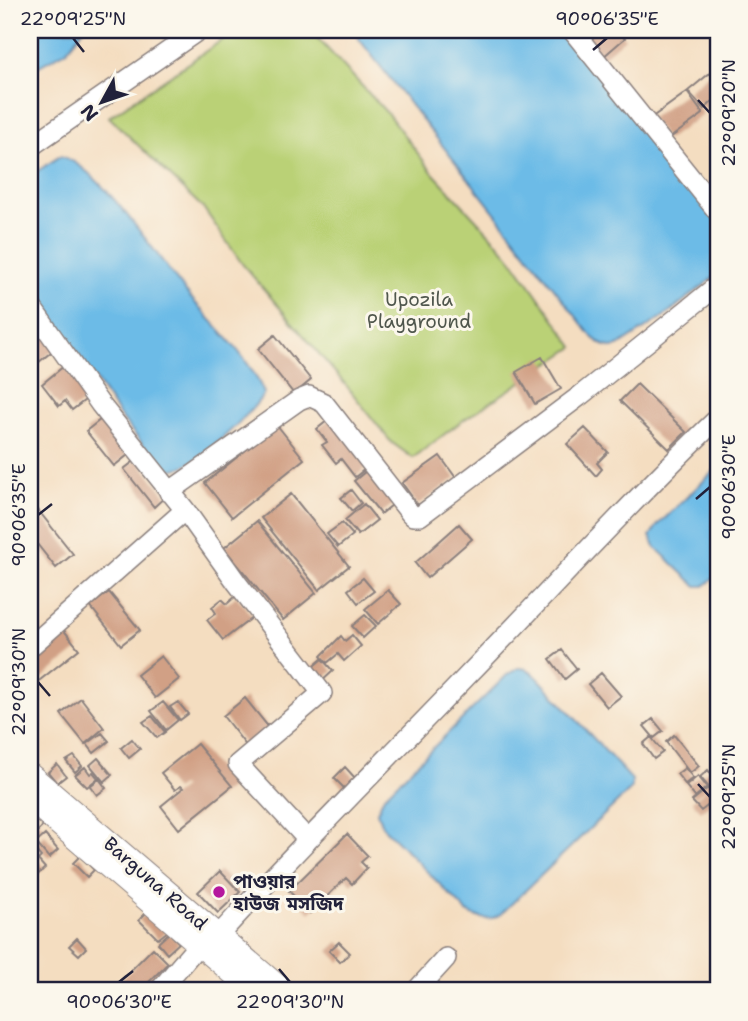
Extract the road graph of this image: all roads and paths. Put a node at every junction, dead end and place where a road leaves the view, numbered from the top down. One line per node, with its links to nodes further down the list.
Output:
1 (199, 30): 3 (street)
2 (572, 30): 4 (street)
3 (30, 147)
4 (718, 212)
5 (718, 285): 8 (street)
6 (30, 305): 8 (street)
7 (718, 418): 13 (street)
8 (170, 492): 9 (street)
9 (184, 510): 10 (street); 13 (street)
10 (30, 647)
11 (30, 775): 14 (main road, Barguna Road)
12 (30, 799): 14 (main road, Barguna Road)
13 (308, 840): 14 (street)
14 (208, 940): 16 (street); 17 (main road, Barguna Road); 18 (main road, Barguna Road)
15 (446, 958): 19 (street)
16 (159, 991)
17 (254, 991)
18 (283, 991)
19 (416, 991)

